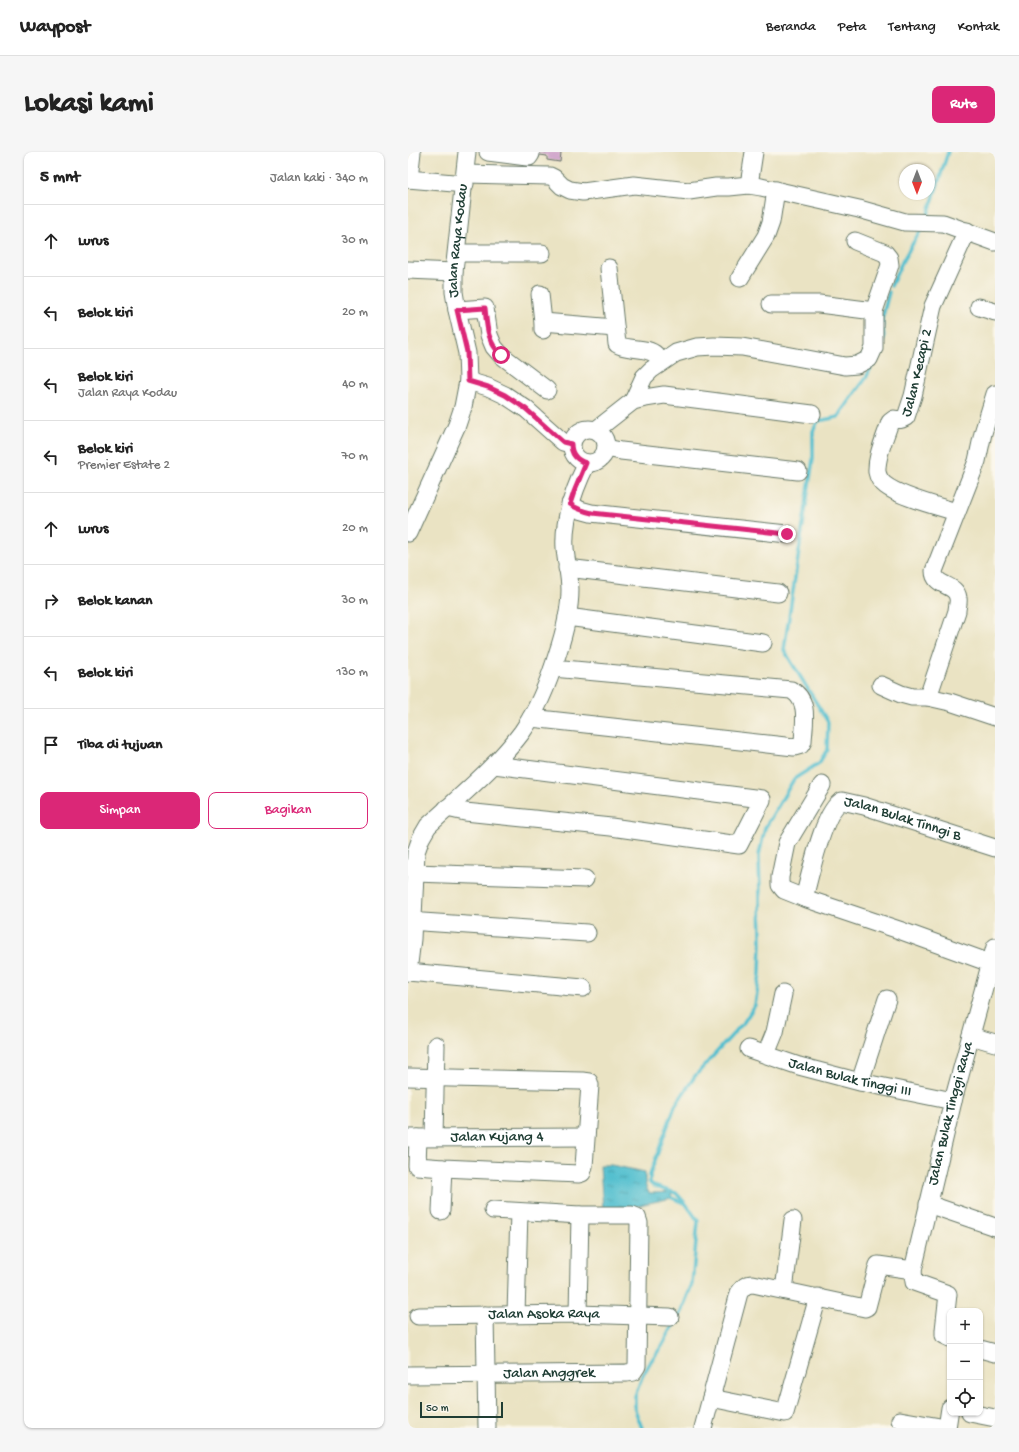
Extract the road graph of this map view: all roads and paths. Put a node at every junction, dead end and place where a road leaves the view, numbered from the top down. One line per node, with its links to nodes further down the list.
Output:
1 (412, 152): 6 (street)
2 (467, 152): 7 (street, Jalan Raya Kodau)
3 (488, 152): 5 (street)
4 (754, 152): 8 (street)
5 (531, 154)
6 (408, 179): 7 (street)
7 (465, 179): 8 (street); 13 (street, Jalan Raya Kodau)
8 (749, 186): 9 (street)
9 (776, 190): 10 (street); 18 (street)
10 (967, 231): 12 (street); 36 (street, Jalan Kecapi 2)
11 (855, 241): 22 (street)
12 (995, 242)
13 (457, 253): 14 (street); 17 (street, Jalan Raya Kodau)
14 (542, 253)
15 (609, 268): 23 (street)
16 (408, 270): 17 (street)
17 (454, 272): 21 (street, Jalan Raya Kodau)
18 (740, 278)
19 (540, 294): 23 (street)
20 (771, 304): 22 (street)
21 (457, 310): 25 (street, Jalan Raya Kodau); 26 (street)
22 (874, 311): 24 (street)
23 (616, 328): 24 (street)
24 (660, 363): 28 (street)
25 (468, 381): 31 (street); 37 (street, Jalan Raya Kodau)
26 (547, 390)
27 (995, 394): 36 (street)
28 (633, 401): 29 (street); 30 (street)
29 (812, 414)
30 (596, 430): 31 (street); 32 (street)
31 (573, 439): 33 (street)
32 (606, 448): 33 (street); 34 (street)
33 (586, 463): 35 (street)
34 (798, 471)
35 (570, 504): 38 (street); 39 (street)
36 (956, 512): 45 (street)
37 (408, 533)
38 (787, 534)
39 (567, 568): 40 (street); 41 (street)
40 (778, 593)
41 (567, 618): 42 (street); 43 (street)
42 (763, 643)
43 (553, 668): 47 (street); 47 (street)
44 (881, 685): 45 (street)
45 (928, 697): 46 (street)
46 (995, 717)
47 (531, 718): 48 (street)
48 (494, 765): 50 (street); 50 (street)
49 (822, 784): 54 (street)
50 (447, 808): 52 (street)
51 (995, 848): 54 (street, Jalan Bulak Tinngi B)
52 (415, 873): 53 (street); 55 (street)
53 (585, 879)
54 (804, 898): 58 (street)
55 (410, 921): 56 (street); 59 (street)
56 (587, 933)
57 (995, 947): 58 (street, Jalan Bulak Tinggi Raya)
58 (990, 964): 63 (street, Jalan Bulak Tinggi Raya)
59 (408, 972): 60 (street)
60 (583, 988)
61 (783, 994): 67 (street)
62 (887, 999): 70 (street)
63 (971, 1036): 64 (street); 71 (street, Jalan Bulak Tinggi Raya)
64 (995, 1043)
65 (436, 1045): 69 (street)
66 (749, 1049): 67 (street, Jalan Bulak Tinggi III)
67 (766, 1054): 70 (street, Jalan Bulak Tinggi III)
68 (408, 1077): 69 (street)
69 (436, 1078): 72 (street); 73 (street)
70 (860, 1082): 71 (street, Jalan Bulak Tinggi III)
71 (953, 1101): 76 (street, Jalan Bulak Tinggi Raya)
72 (585, 1137): 73 (street, Jalan Kujang 4); 75 (street)
73 (420, 1138): 74 (street)
74 (413, 1165): 75 (street)
75 (443, 1168): 78 (street)
76 (928, 1204): 82 (street); 83 (street, Jalan Bulak Tinggi Raya)
77 (493, 1210): 79 (street)
78 (441, 1211)
79 (519, 1212): 80 (street); 86 (street)
80 (580, 1215): 87 (street); 90 (street)
81 (794, 1220): 84 (street)
82 (995, 1227)
83 (913, 1275): 85 (street); 92 (street)
84 (784, 1290): 85 (street); 97 (street)
85 (818, 1297): 97 (street)
86 (516, 1314): 87 (street, Jalan Asoka Raya); 88 (street, Jalan Asoka Raya)
87 (578, 1314): 90 (street, Jalan Asoka Raya)
88 (485, 1315): 89 (street, Jalan Asoka Raya); 95 (street)
89 (418, 1316)
90 (638, 1316): 91 (street, Jalan Asoka Raya); 95 (street, Jalan Anggrek)
91 (670, 1317)
92 (947, 1336)
93 (983, 1350): 94 (street)
94 (995, 1353)
95 (485, 1374): 96 (street, Jalan Anggrek); 102 (street)
96 (408, 1375)
97 (711, 1398): 103 (street)
98 (949, 1416): 104 (street)
99 (983, 1416): 100 (street)
100 (995, 1418)
101 (900, 1420): 104 (street)
102 (487, 1428)
103 (703, 1428)
104 (947, 1428)

